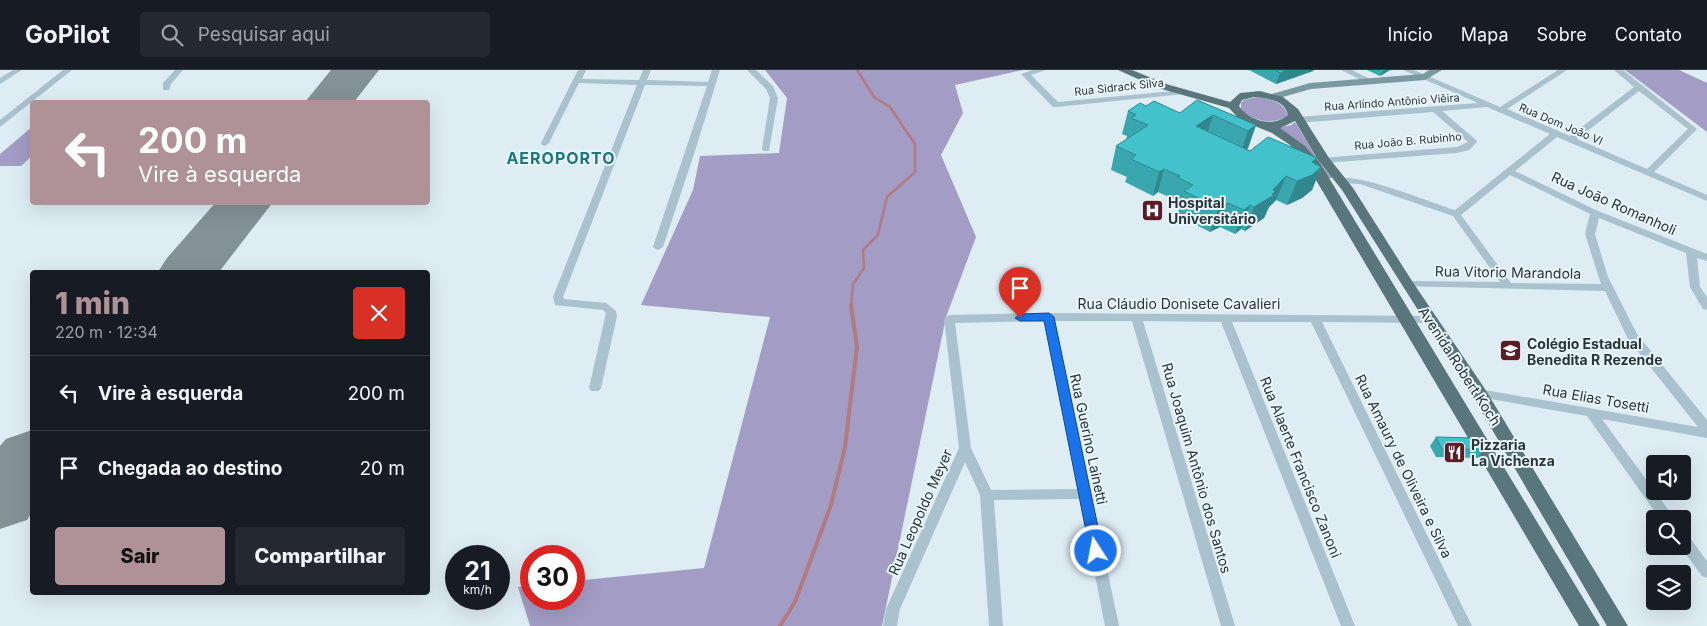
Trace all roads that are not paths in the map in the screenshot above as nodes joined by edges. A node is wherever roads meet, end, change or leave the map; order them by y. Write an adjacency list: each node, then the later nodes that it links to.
1 (18, 70): 20 (street)
2 (68, 70): 29 (street)
3 (180, 70): 24 (street)
4 (582, 70): 19 (street)
5 (647, 70): 21 (street)
6 (716, 70): 22 (street)
7 (751, 70): 41 (street)
8 (1042, 70): 26 (street, Rua Sidrack Silva)
9 (1123, 70): 26 (main road)
10 (1144, 70): 27 (main road)
11 (1345, 70): 18 (street)
12 (1407, 70): 17 (street, Rua Dom João VI)
13 (1438, 70): 17 (street)
14 (1563, 70): 34 (street)
15 (1618, 70): 23 (street)
16 (1397, 74): 17 (street); 18 (street)
17 (1425, 77): 31 (street, Rua Dom João VI)
18 (1368, 80): 25 (street)
19 (577, 81): 21 (street); 40 (street)
20 (0, 82)
21 (642, 82): 22 (street); 63 (street)
22 (712, 84): 49 (street)
23 (1639, 87): 39 (street); 44 (street)
24 (166, 88)
25 (1301, 88): 28 (street); 35 (street)
26 (1184, 92): 32 (main road)
27 (1246, 95): 28 (main road); 32 (main road)
28 (1272, 96): 35 (main road)
29 (30, 100)
30 (30, 100): 36 (street)
31 (1488, 105): 33 (street, Rua Arlíndo Antônio Viêira); 34 (street, Rua Dom João VI)
32 (1233, 106): 37 (main road, Avenida Robert Koch)
33 (1436, 110): 35 (street, Rua Arlíndo Antônio Viêira); 42 (street, Rua João B. Rubinho)
34 (1500, 110): 38 (street, Rua Dom João VI)
35 (1294, 113): 37 (main road); 42 (main road, Avenida Robert Koch)
36 (0, 124)
37 (1266, 125): 45 (main road, Avenida Robert Koch)
38 (1556, 134): 39 (street, Rua Dom João VI); 43 (street)
39 (1571, 140): 44 (street, Rua Dom João VI)
40 (545, 143)
41 (766, 149)
42 (1324, 160): 45 (main road, Avenida Robert Koch)
43 (1510, 172): 47 (street, Rua João Romanholi); 48 (street)
44 (1648, 173): 46 (street, Rua Dom João VI)
45 (1336, 185): 48 (street); 52 (main road, Avenida Robert Koch); 61 (main road, Avenida Robert Koch)
46 (1707, 198)
47 (1596, 213): 50 (street, Rua João Romanholi); 54 (street)
48 (1456, 214): 53 (street)
49 (658, 247)
50 (1691, 252): 51 (street, Rua João Romanholi); 55 (street)
51 (1707, 258)
52 (1406, 284): 53 (street, Rua Vitorio Marandola); 62 (main road, Avenida Robert Koch)
53 (1508, 286): 54 (street, Rua Vitorio Marandola)
54 (1608, 288): 66 (street)
55 (1707, 306)
56 (1049, 317): 57 (street, Rua Cláudio Donisete Cavalieri); 59 (street, Rua Cláudio Donisete Cavalieri); 68 (street, Rua Guerino Lainetti)
57 (1137, 318): 58 (street, Rua Cláudio Donisete Cavalieri); 76 (street, Rua Joaquim Antônio dos Santos)
58 (1225, 318): 60 (street, Rua Cláudio Donisete Cavalieri); 77 (street, Rua Alaerte Francisco Zanoni)
59 (949, 319): 67 (street, Rua Leopoldo Meyer)
60 (1316, 319): 61 (street, Rua Cláudio Donisete Cavalieri); 78 (street, Rua Amaury de Oliveira e Silva)
61 (1408, 319): 62 (street, Rua Cláudio Donisete Cavalieri); 79 (main road, Avenida Robert Koch)
62 (1430, 319): 64 (main road, Avenida Robert Koch)
63 (595, 388)
64 (1479, 393): 65 (street, Rua Elias Tosetti); 80 (main road, Avenida Robert Koch)
65 (1590, 412): 66 (street, Rua Elias Tosetti); 70 (street)
66 (1707, 431)
67 (965, 448): 69 (street); 73 (street, Rua Leopoldo Meyer)
68 (1085, 494): 69 (street); 75 (street, Rua Guerino Lainetti)
69 (986, 495): 74 (street)
70 (1661, 510)
71 (1691, 550): 72 (street)
72 (1707, 572)
73 (890, 626)
74 (996, 626)
75 (1112, 626)
76 (1228, 626)
77 (1348, 626)
78 (1465, 626)
79 (1590, 626)
80 (1618, 626)

